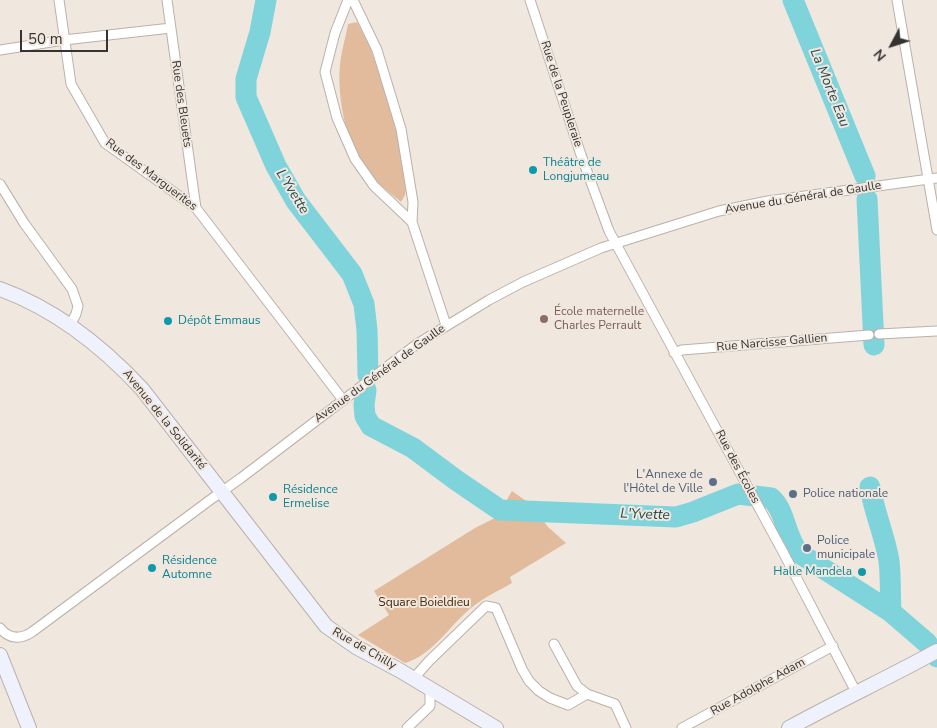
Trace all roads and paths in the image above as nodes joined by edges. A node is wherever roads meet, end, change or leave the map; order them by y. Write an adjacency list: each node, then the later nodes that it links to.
1 (59, 0): 8 (street, Rue des Marguerites)
2 (167, 0): 7 (street, Rue des Bleuets)
3 (348, 0): 14 (street)
4 (353, 0): 14 (street)
5 (530, 0): 16 (street, Rue de la Peupleraie)
6 (897, 0): 11 (street)
7 (171, 28): 8 (street); 13 (street, Rue des Bleuets)
8 (64, 40): 9 (street); 13 (street, Rue des Marguerites)
9 (0, 50)
10 (937, 178): 11 (street, Avenue du Général de Gaulle)
11 (927, 180): 15 (street); 16 (street, Avenue du Général de Gaulle)
12 (0, 184): 18 (street)
13 (196, 208): 24 (street, Rue des Marguerites)
14 (412, 222): 19 (street)
15 (937, 230)
16 (615, 243): 19 (street, Avenue du Général de Gaulle); 23 (street, Rue des Écoles)
17 (0, 289): 18 (main road, Avenue de la Solidarité)
18 (70, 325): 25 (main road, Avenue de la Solidarité)
19 (446, 325): 24 (street, Avenue du Général de Gaulle)
20 (937, 331): 21 (street)
21 (879, 334)
22 (869, 335): 23 (street, Rue Narcisse Gallien)
23 (674, 353): 28 (street, Rue des Écoles)
24 (343, 400): 25 (street, Avenue du Général de Gaulle)
25 (221, 492): 26 (street, Avenue du Général de Gaulle); 31 (main road, Rue de Chilly)
26 (0, 628)
27 (554, 644): 34 (street)
28 (833, 646): 33 (street, Rue des Écoles); 39 (street, Rue Adolphe Adam)
29 (937, 651): 33 (main road)
30 (0, 655): 35 (main road)
31 (414, 678): 32 (main road, Rue de Chilly); 34 (street)
32 (433, 689): 36 (street); 37 (main road, Rue de Chilly)
33 (856, 692): 40 (main road)
34 (587, 694): 38 (street)
35 (29, 728)
36 (407, 728)
37 (496, 728)
38 (626, 728)
39 (682, 728)
40 (789, 728)

